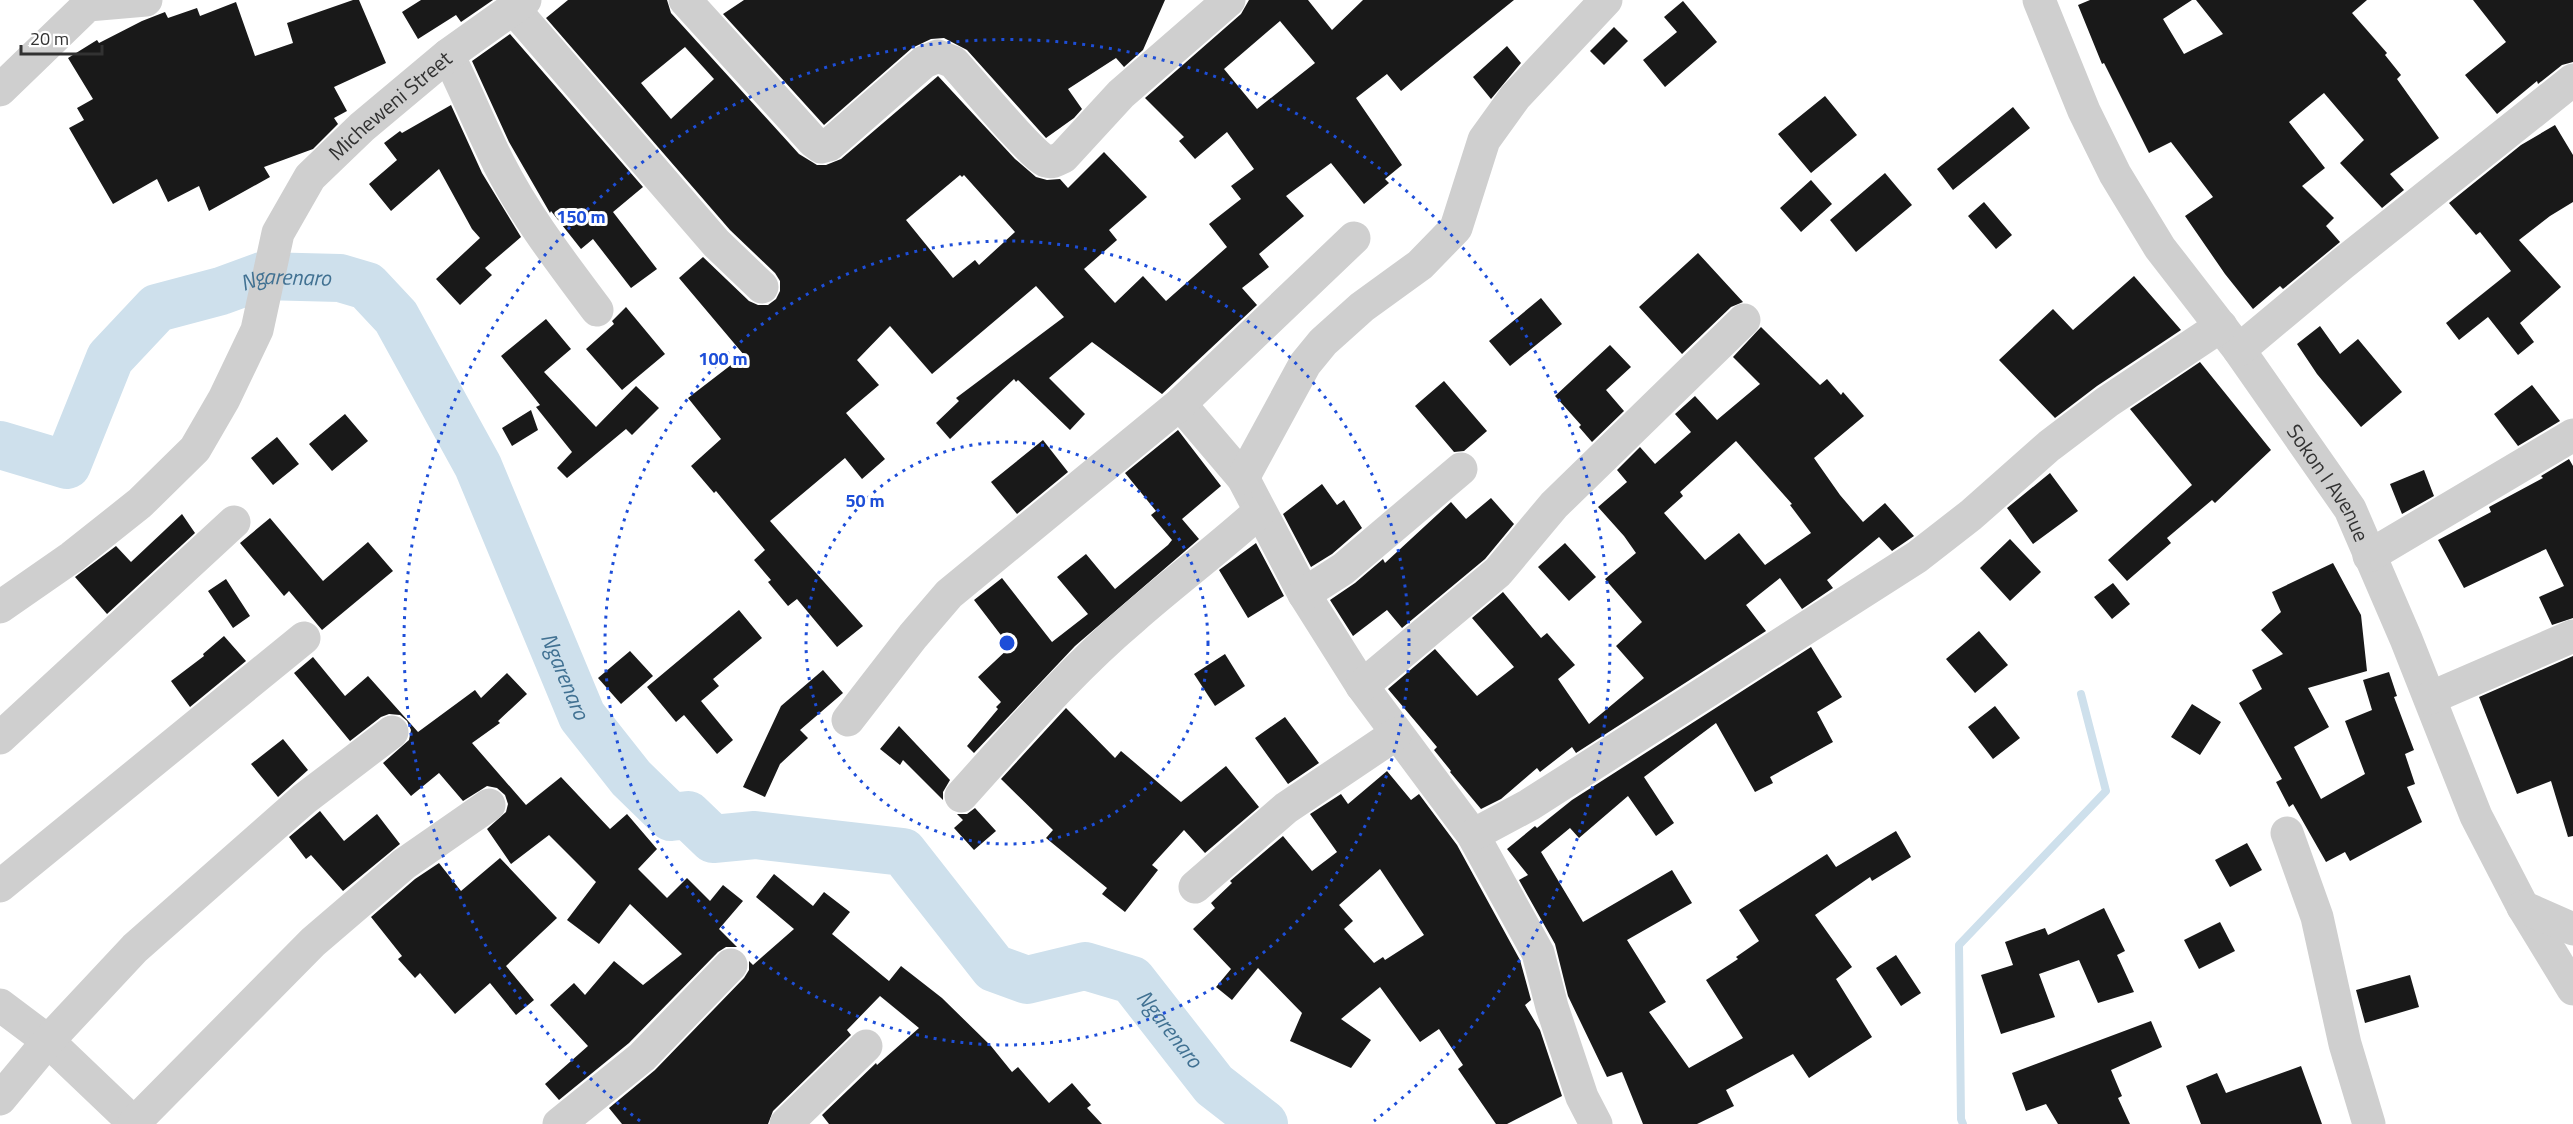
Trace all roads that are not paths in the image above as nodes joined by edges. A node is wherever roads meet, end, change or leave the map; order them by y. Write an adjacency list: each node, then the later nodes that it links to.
1 (146, 0): 5 (street)
2 (685, 0): 3 (street)
3 (1229, 0)
4 (1606, 0): 19 (street)
5 (87, 2): 10 (street)
6 (2046, 3): 15 (street, Sokon I Avenue)
7 (519, 4): 8 (street, Micheweni Street); 12 (street)
8 (448, 55): 13 (street); 24 (street, Micheweni Street)
9 (2573, 80): 15 (street)
10 (0, 90)
11 (1354, 238): 16 (street)
12 (762, 287)
13 (597, 310)
14 (1744, 320): 27 (street)
15 (2230, 338): 22 (street, Sokon I Avenue); 36 (street)
16 (1180, 404): 19 (street); 29 (street)
17 (2573, 435): 22 (street)
18 (1461, 469): 23 (street)
19 (1243, 478): 20 (street)
20 (1259, 512): 23 (street); 33 (street)
21 (234, 522): 32 (street)
22 (2369, 556): 28 (street, Sokon I Avenue)
23 (1304, 594): 27 (street)
24 (0, 607)
25 (2573, 636): 28 (street)
26 (304, 638): 37 (street)
27 (1362, 686): 31 (street)
28 (2430, 698): 39 (street, Sokon I Avenue)
29 (848, 720)
30 (392, 732): 44 (street)
31 (1396, 735): 36 (street); 38 (street)
32 (0, 738)
33 (961, 795)
34 (489, 805): 47 (street)
35 (2288, 833): 51 (street)
36 (1473, 835): 50 (street)
37 (0, 886)
38 (1195, 886)
39 (2523, 907): 40 (street); 42 (street, Sokon I Avenue)
40 (2573, 929)
41 (731, 965): 48 (street)
42 (2573, 989)
43 (0, 1005): 44 (street)
44 (48, 1041): 46 (street); 47 (street)
45 (866, 1046): 49 (street)
46 (0, 1099)
47 (134, 1123)
48 (559, 1124)
49 (786, 1124)
50 (1596, 1124)
51 (2369, 1124)

